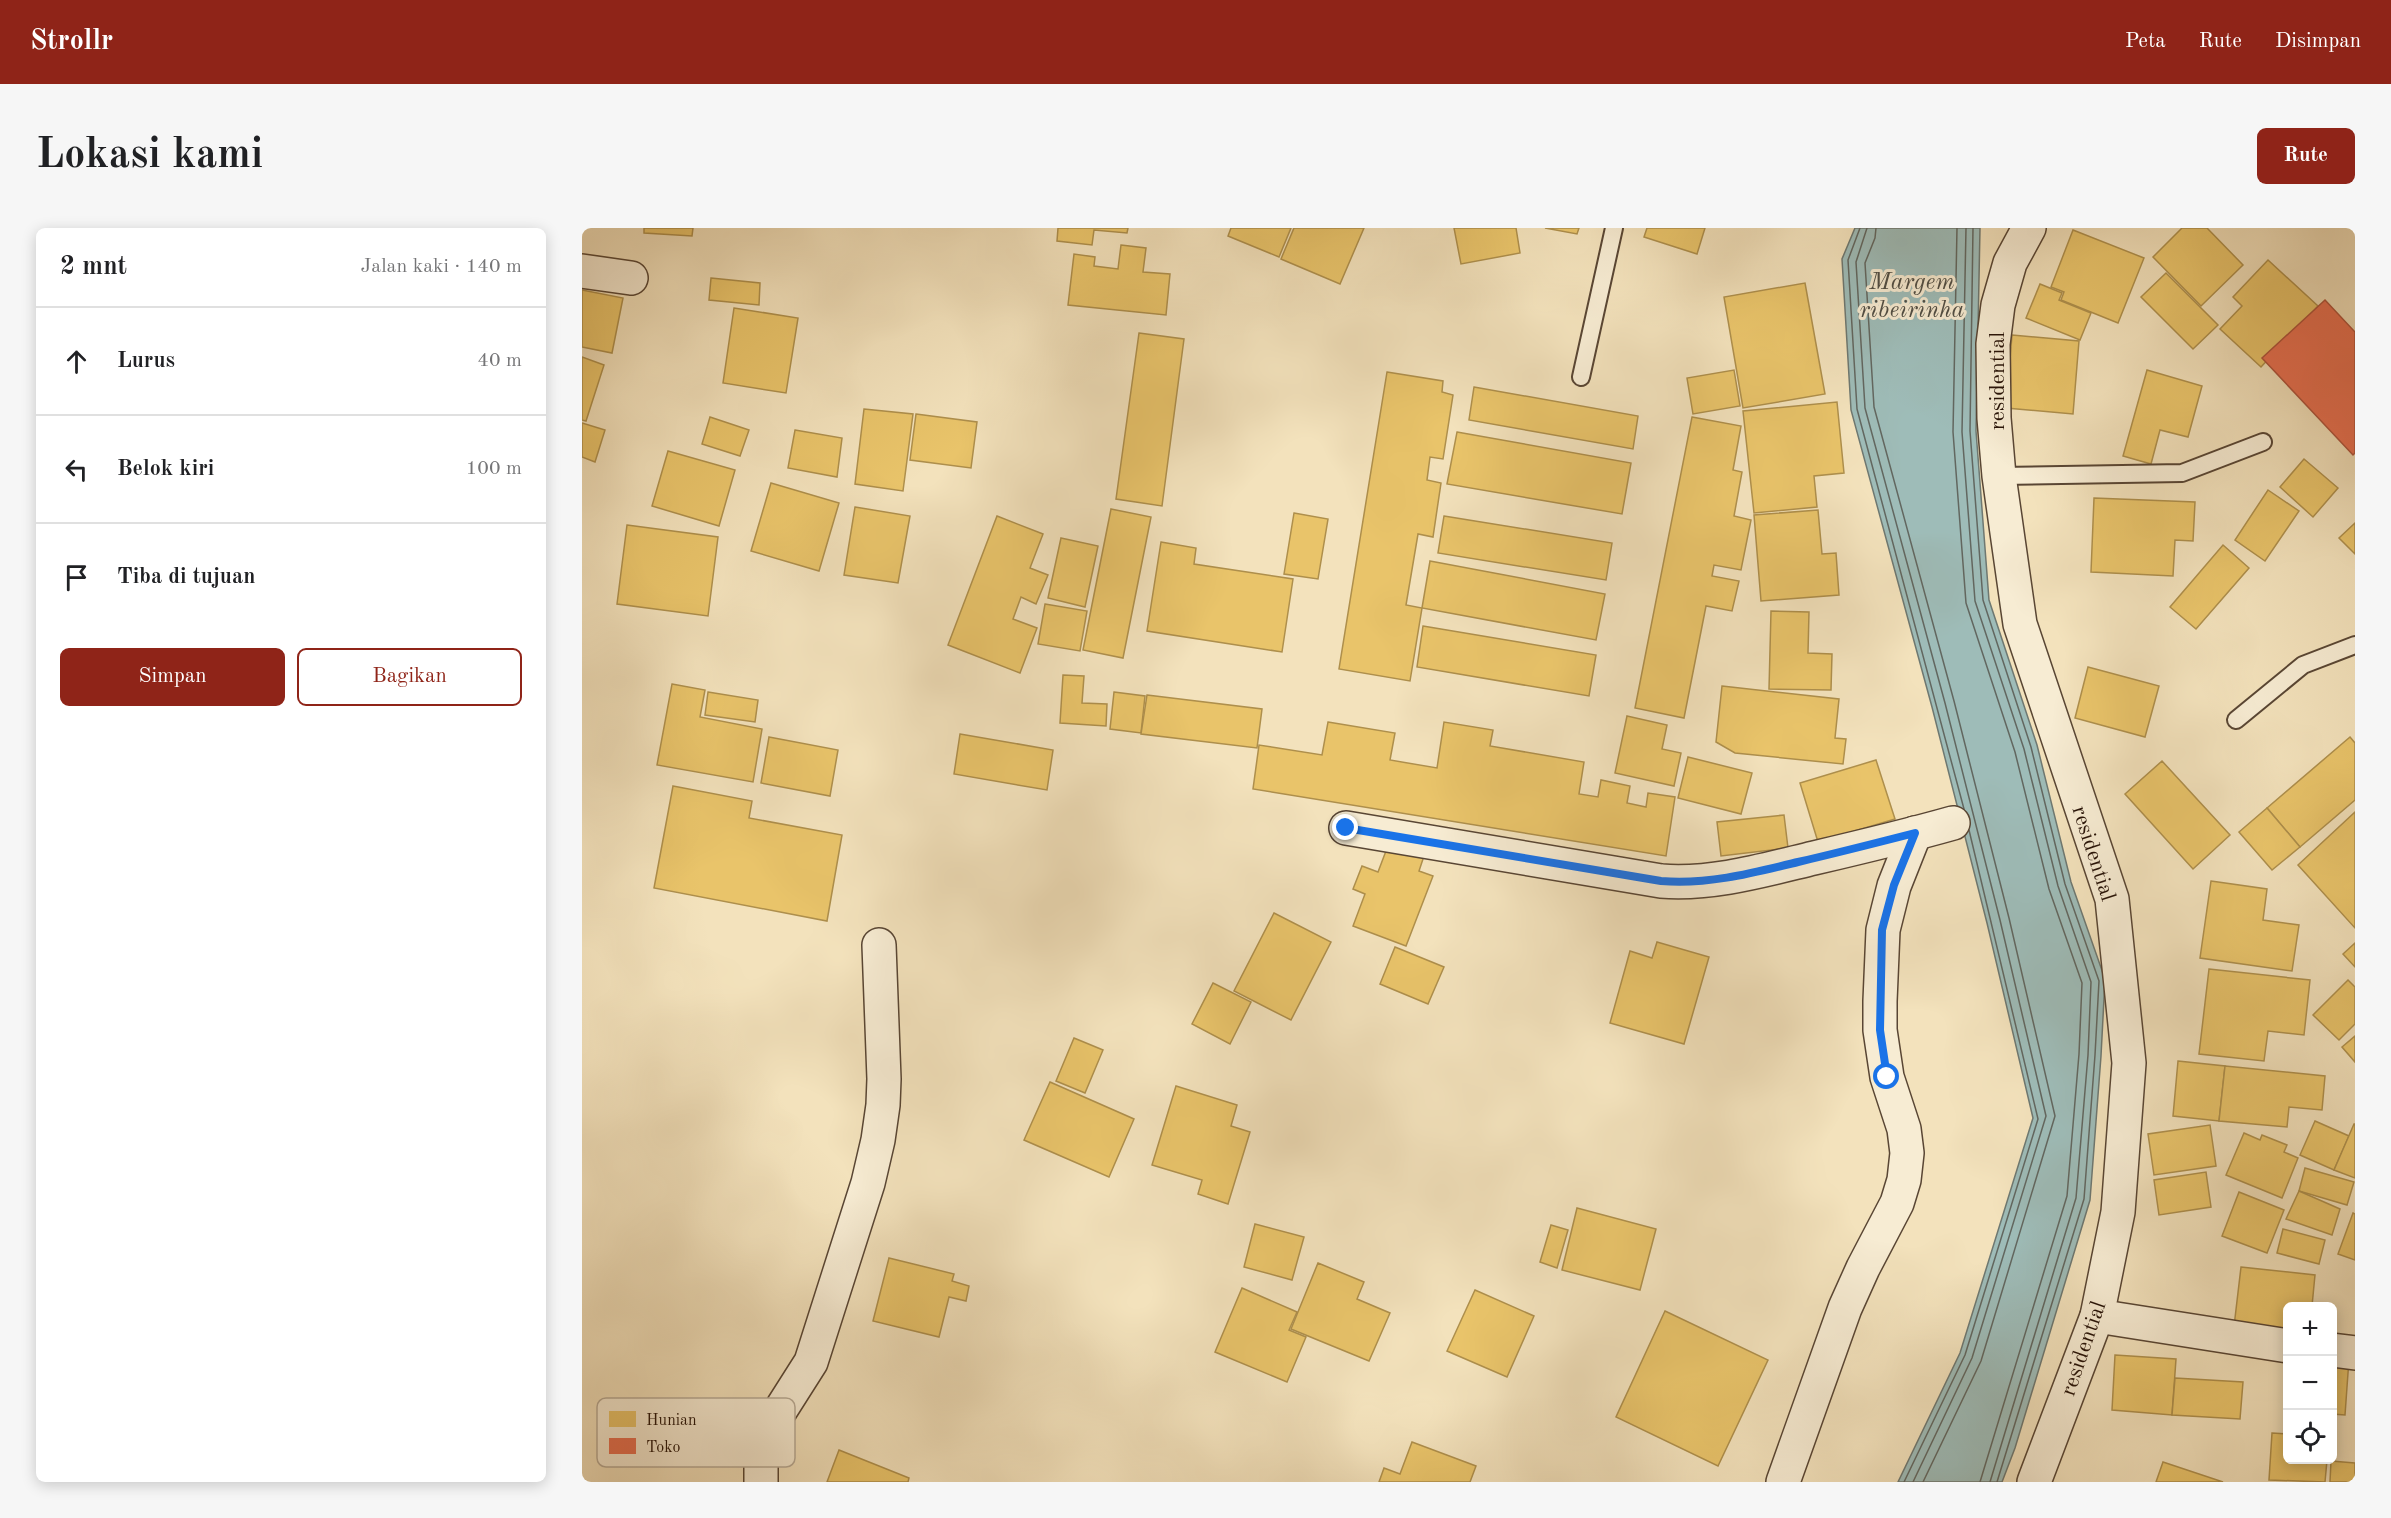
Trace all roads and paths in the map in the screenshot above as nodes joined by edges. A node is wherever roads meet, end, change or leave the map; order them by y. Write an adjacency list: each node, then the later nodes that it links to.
1 (1614, 228): 5 (lane)
2 (2030, 228): 7 (street, residential)
3 (582, 271): 4 (street)
4 (631, 278)
5 (1581, 377)
6 (2263, 442): 7 (lane)
7 (1999, 476): 14 (street, residential)
8 (2355, 645): 9 (lane)
9 (2236, 720)
10 (1953, 823): 12 (street)
11 (1346, 828): 12 (street)
12 (1915, 833): 19 (street)
13 (879, 945): 18 (street)
14 (2097, 1316): 15 (street); 20 (street, residential)
15 (2283, 1345)
16 (2337, 1351): 17 (street)
17 (2355, 1353)
18 (788, 1398)
19 (1783, 1482)
20 (2034, 1482)

